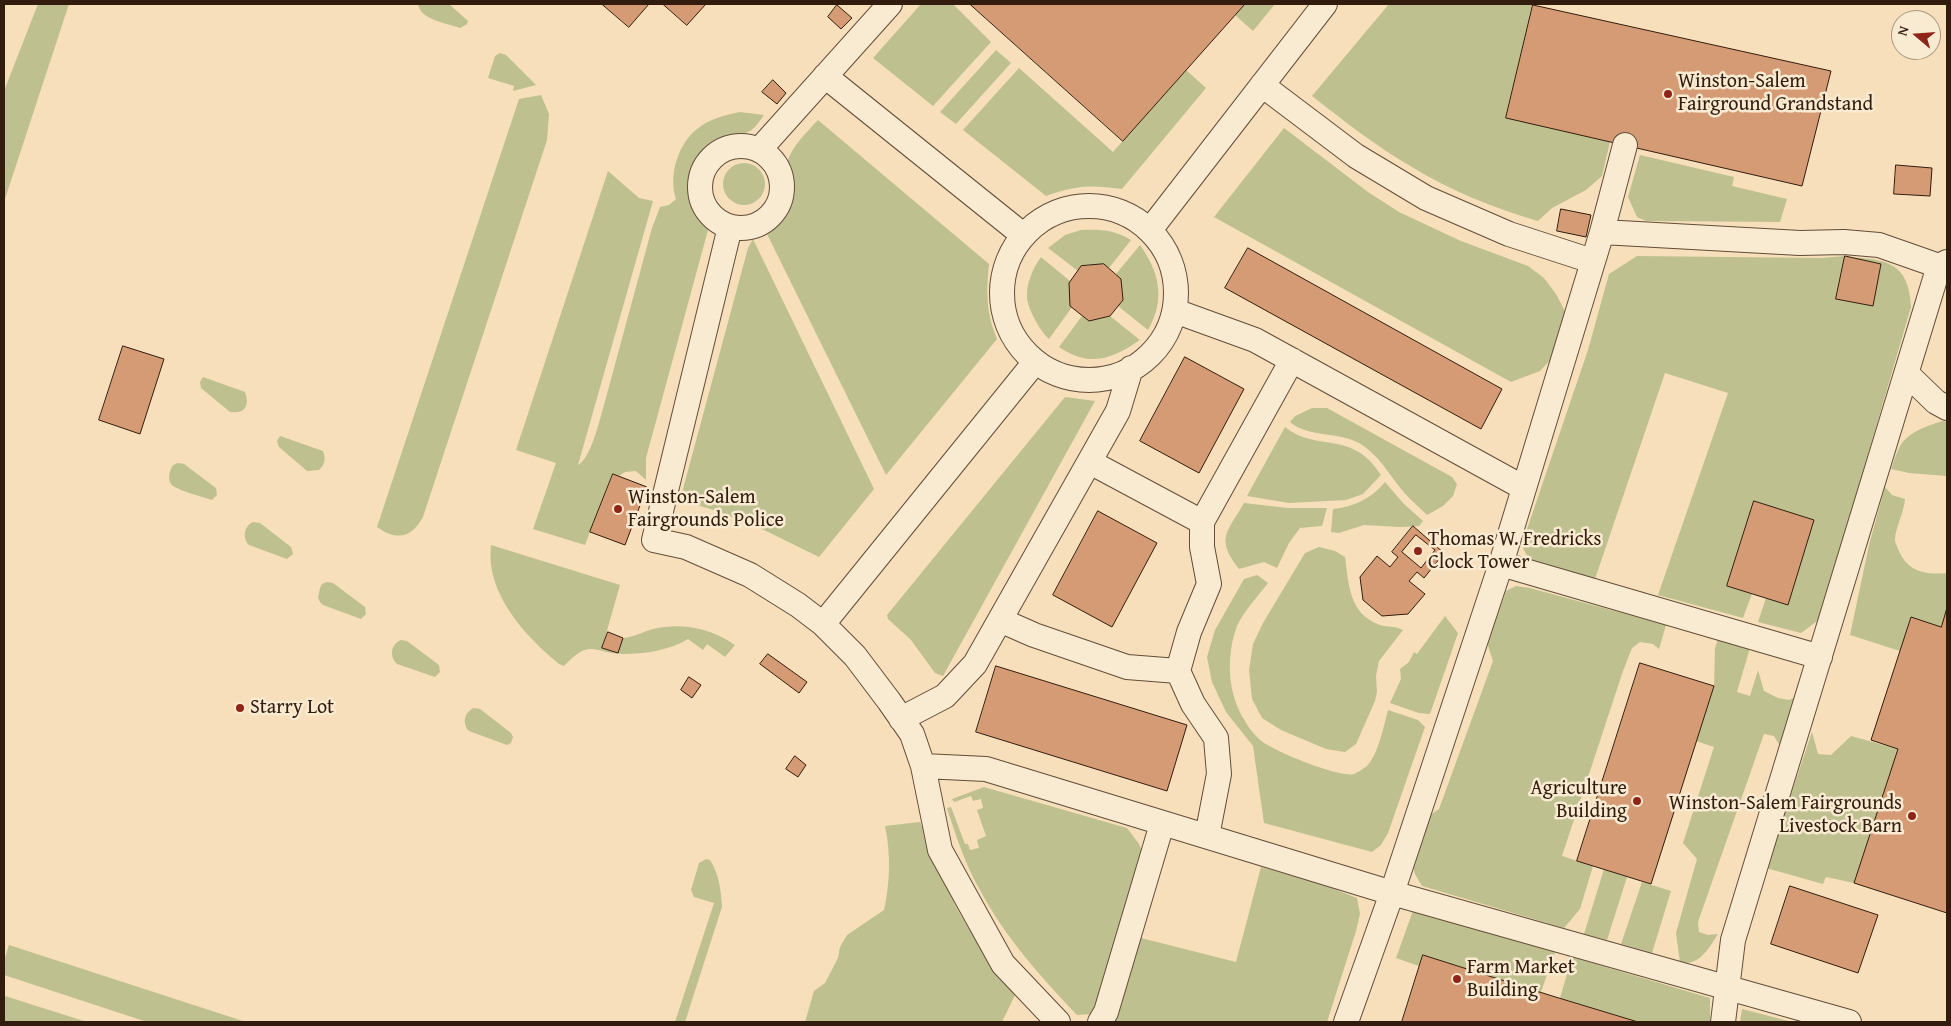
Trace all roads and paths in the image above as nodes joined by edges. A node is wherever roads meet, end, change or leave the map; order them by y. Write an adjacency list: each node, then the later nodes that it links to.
1 (890, 4): 3 (street)
2 (1325, 4): 4 (street)
3 (825, 76): 6 (street); 10 (street)
4 (1262, 85): 8 (street); 11 (street)
5 (1625, 145): 9 (street)
6 (760, 150): 7 (street); 7 (street)
7 (730, 227): 24 (street)
8 (1150, 230): 10 (street); 13 (street)
9 (1602, 232): 11 (street); 12 (street)
10 (1023, 235): 15 (street)
11 (1592, 261): 20 (street)
12 (1943, 264): 17 (street)
13 (1175, 311): 14 (street); 16 (street)
14 (1292, 360): 20 (street); 21 (street)
15 (1035, 362): 16 (street); 24 (street)
16 (1131, 368): 19 (street)
17 (1906, 374): 18 (street); 25 (street)
18 (1947, 408)
19 (1090, 462): 21 (street); 23 (street)
20 (1524, 488): 22 (street)
21 (1202, 522): 26 (street)
22 (1501, 564): 25 (street); 31 (street)
23 (1000, 620): 26 (street); 27 (street)
24 (823, 624): 27 (street)
25 (1820, 658): 32 (street)
26 (1178, 672): 30 (street)
27 (901, 719): 28 (street)
28 (923, 766): 29 (street); 33 (street)
29 (1162, 824): 30 (street); 34 (street)
30 (1207, 836): 31 (street)
31 (1392, 893): 32 (street); 35 (street)
32 (1726, 988): 36 (street); 37 (street)
33 (1058, 1022)
34 (1100, 1022)
35 (1346, 1022)
36 (1723, 1022)
37 (1850, 1022)

